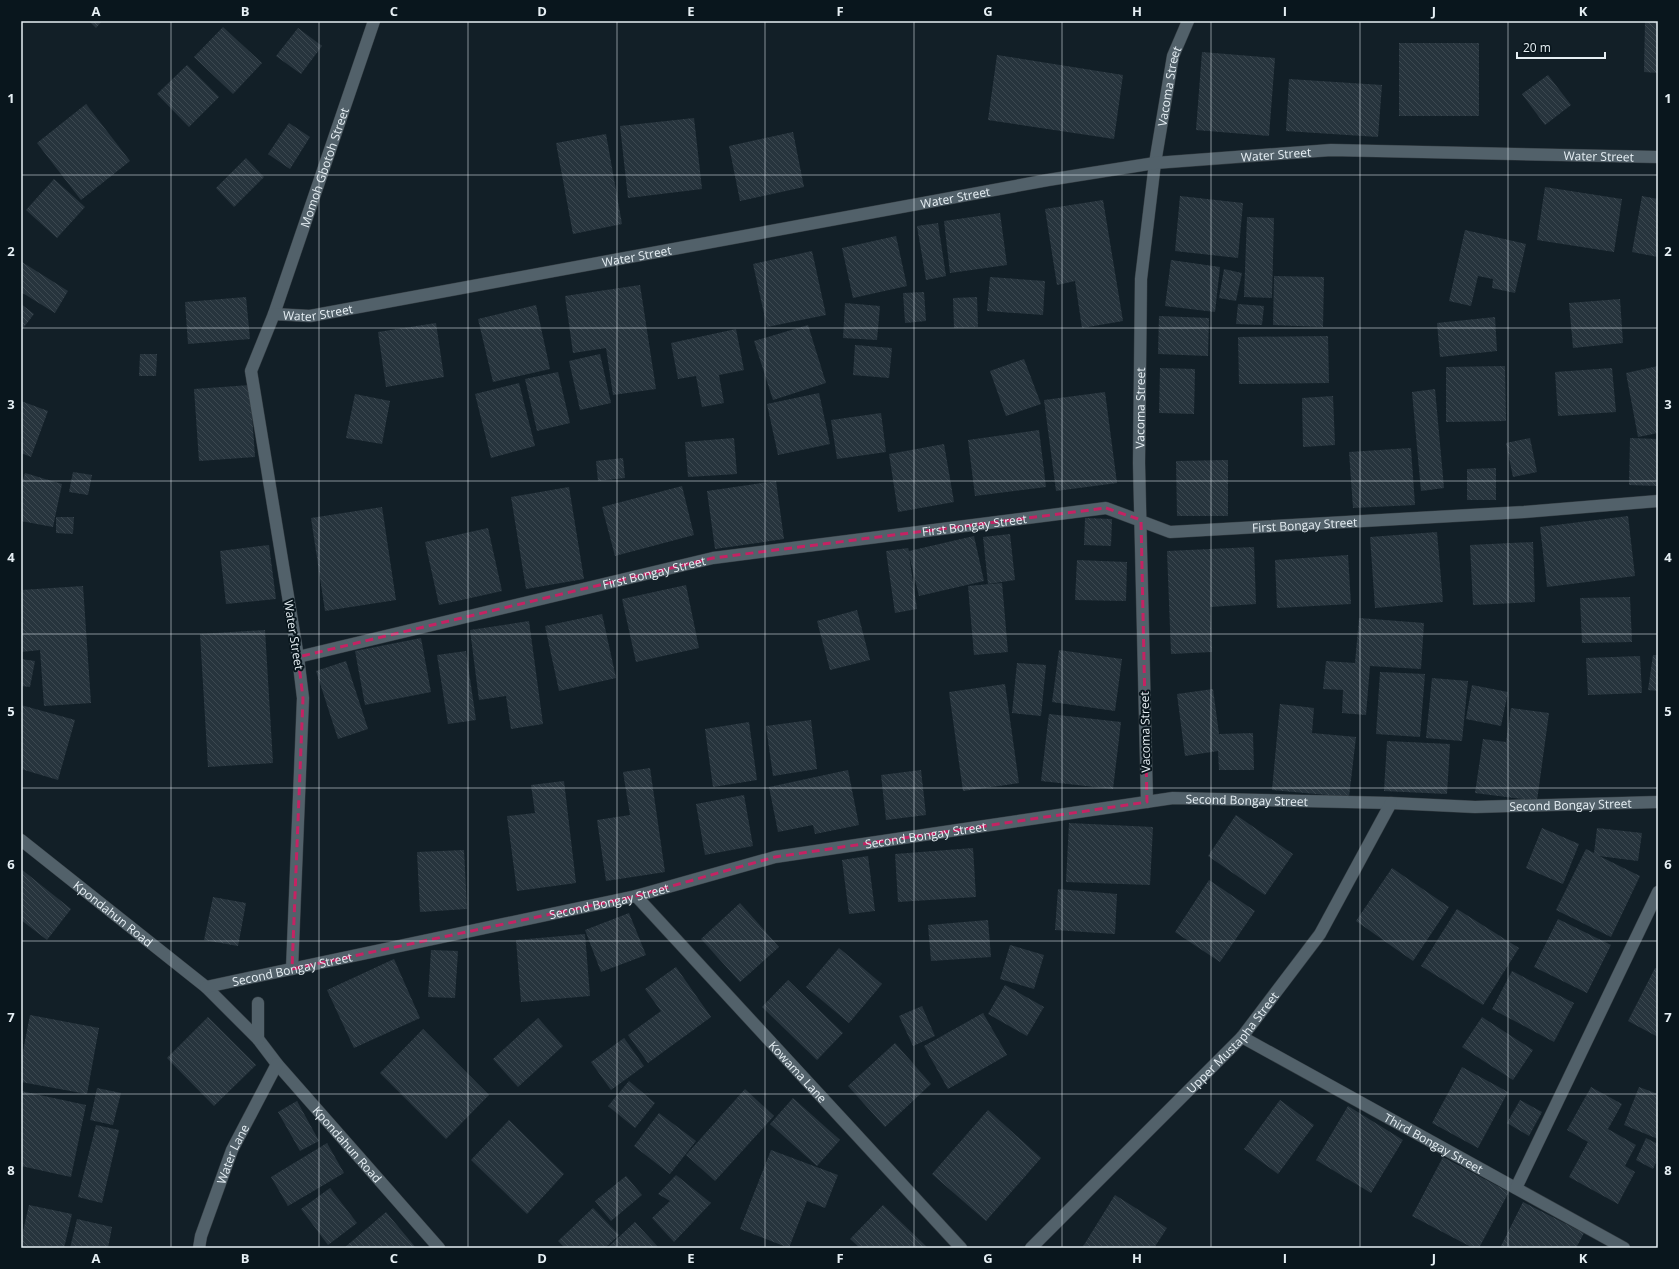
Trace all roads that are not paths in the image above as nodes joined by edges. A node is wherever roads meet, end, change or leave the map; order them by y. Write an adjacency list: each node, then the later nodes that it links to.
1 (374, 21): 5 (street, Momoh Gbotoh Street)
2 (1188, 21): 4 (street, Vacoma Street)
3 (1658, 157): 4 (street, Water Street)
4 (1155, 163): 5 (street, Water Street); 7 (street, Vacoma Street)
5 (274, 314): 8 (street, Water Street)
6 (1658, 501): 7 (street, First Bongay Street)
7 (1141, 520): 8 (street, First Bongay Street); 9 (street, Vacoma Street)
8 (298, 657): 15 (street, Water Street)
9 (1147, 802): 11 (street, Second Bongay Street); 14 (street, Second Bongay Street)
10 (1658, 802): 11 (street, Second Bongay Street)
11 (1391, 803): 18 (street, Upper Mustapha Street)
12 (21, 840): 16 (street, Kpondahun Road)
13 (1658, 892): 21 (street)
14 (636, 896): 15 (street, Second Bongay Street); 24 (street, Kowama Lane)
15 (292, 969): 16 (street, Second Bongay Street)
16 (206, 987): 19 (street, Kpondahun Road)
17 (258, 1003): 19 (street)
18 (1242, 1037): 21 (street, Third Bongay Street); 25 (street, Upper Mustapha Street)
19 (258, 1039): 20 (street, Kpondahun Road)
20 (277, 1064): 22 (street, Water Lane); 23 (street, Kpondahun Road)
21 (1516, 1188): 26 (street, Third Bongay Street)
22 (199, 1248)
23 (439, 1248)
24 (961, 1248)
25 (1031, 1248)
26 (1624, 1248)

